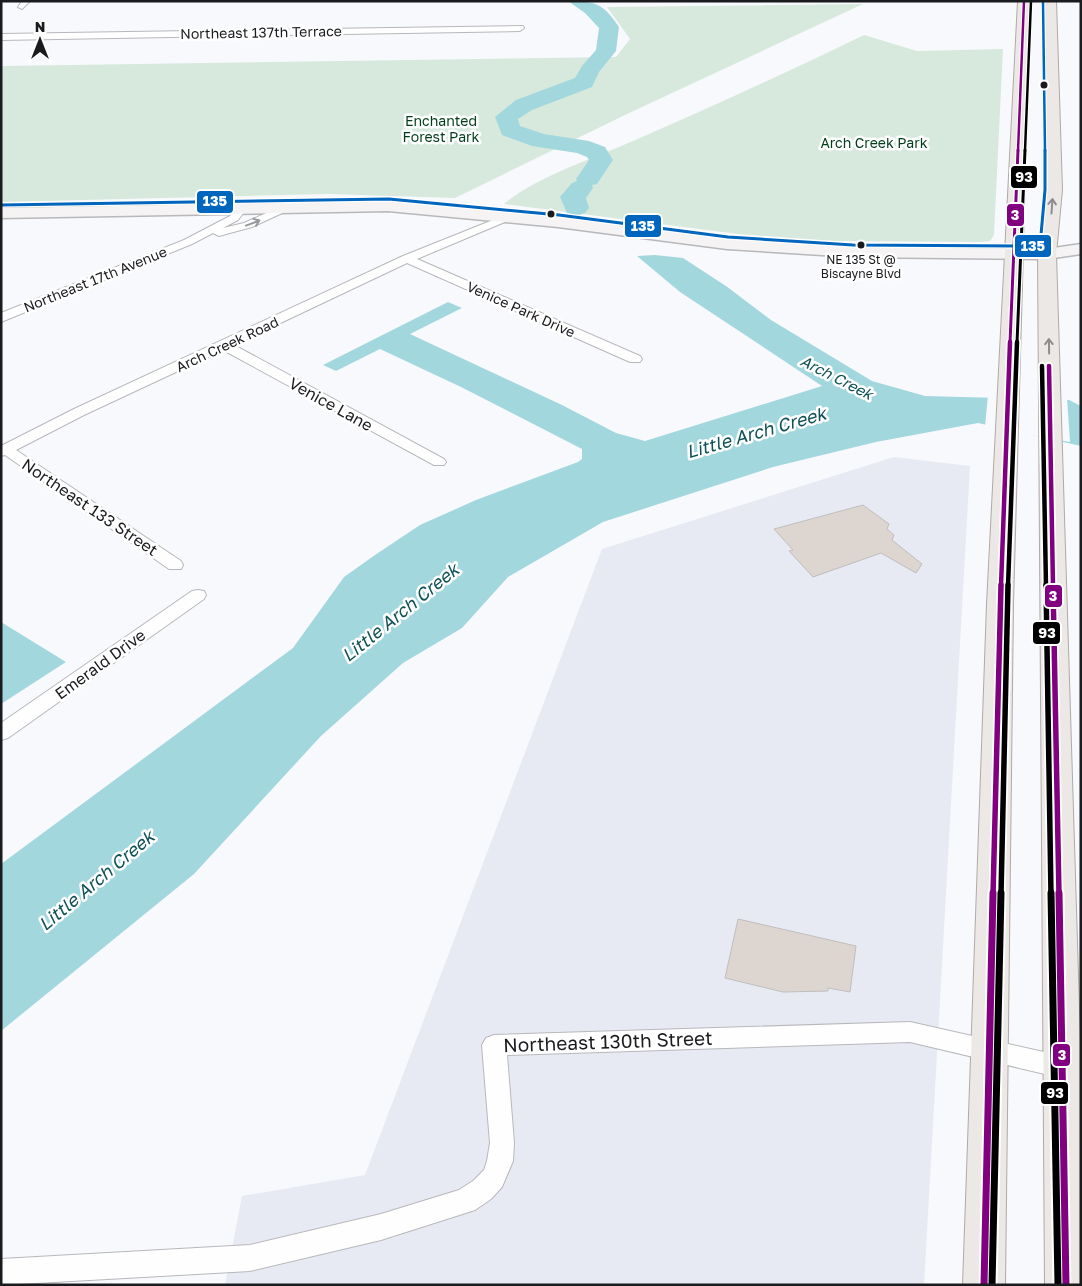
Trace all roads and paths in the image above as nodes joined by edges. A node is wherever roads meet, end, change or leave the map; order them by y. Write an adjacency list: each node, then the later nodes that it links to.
1 (1024, 1): 4 (main road)
2 (1050, 1): 5 (main road)
3 (520, 28): 6 (street, Northeast 137th Terrace)
4 (1023, 31): 5 (main road); 7 (main road)
5 (1050, 34): 8 (main road)
6 (1, 37)
7 (1019, 120): 8 (main road); 19 (main road)
8 (1052, 123): 20 (main road, one-way to 8)
9 (287, 207): 10 (main road); 11 (main road); 17 (street, Northeast 17th Avenue, one-way to 9)
10 (398, 207): 13 (main road); 15 (main road)
11 (241, 208): 12 (main road); 17 (street, Northeast 17th Avenue)
12 (1, 213)
13 (477, 214): 14 (main road); 16 (street, Arch Creek Road)
14 (508, 217): 15 (main road); 16 (street, Arch Creek Road)
15 (558, 222): 19 (main road)
16 (453, 239): 21 (street, Arch Creek Road)
17 (189, 241): 23 (street, Northeast 17th Avenue)
18 (1081, 249): 20 (main road)
19 (1013, 254): 20 (main road); 31 (main road)
20 (1047, 254): 22 (main road); 32 (main road, one-way to 20)
21 (407, 259): 24 (street, Arch Creek Road); 25 (street, Venice Park Drive)
22 (1081, 261)
23 (2, 317)
24 (224, 345): 26 (street, Arch Creek Road); 27 (street, Venice Lane)
25 (635, 359)
26 (3, 450): 28 (street, Northeast 133 Street)
27 (439, 462)
28 (175, 565)
29 (198, 595): 30 (street, Emerald Drive)
30 (1, 733)
31 (991, 1049): 32 (street, Northeast 130th Street); 33 (street, Northeast 130th Street); 34 (main road)
32 (1072, 1069): 35 (main road)
33 (1, 1272)
34 (984, 1285)
35 (1066, 1285)

